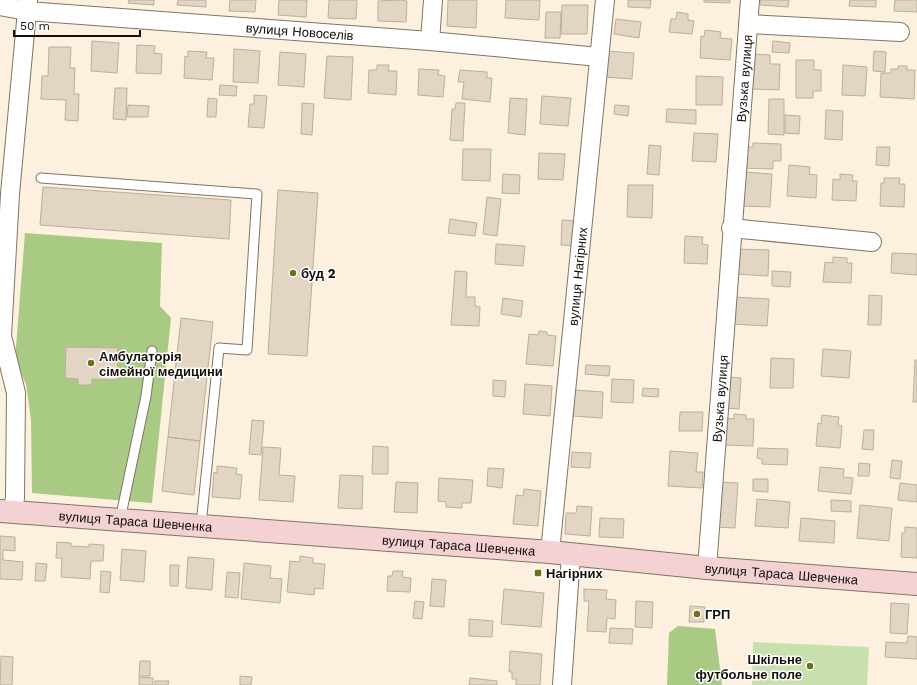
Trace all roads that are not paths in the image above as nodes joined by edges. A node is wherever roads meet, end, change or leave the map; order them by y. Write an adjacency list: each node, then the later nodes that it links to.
1 (433, 0): 8 (street)
2 (605, 0): 9 (street, вулиця Нагірних)
3 (750, 0): 6 (street, Вузька вулиця)
4 (0, 6): 5 (street, вулиця Новоселів)
5 (28, 6): 8 (street, вулиця Новоселів); 11 (street)
6 (748, 24): 7 (street, Вузька вулиця); 12 (street, Вузька вулиця)
7 (900, 32)
8 (430, 41): 9 (street, вулиця Новоселів)
9 (599, 57): 19 (street, вулиця Нагірних)
10 (41, 178): 18 (lane)
11 (5, 193): 15 (street)
12 (731, 228): 13 (street); 20 (street, Вузька вулиця)
13 (872, 242)
14 (152, 351): 17 (lane)
15 (4, 365): 16 (street)
16 (6, 512): 17 (street, вулиця Тараса Шевченка)
17 (120, 520): 18 (street, вулиця Тараса Шевченка)
18 (201, 525): 19 (street, вулиця Тараса Шевченка)
19 (561, 553): 20 (street, вулиця Тараса Шевченка); 22 (street, вулиця Нагірних)
20 (707, 568): 21 (street, вулиця Тараса Шевченка)
21 (917, 584)
22 (562, 685)

